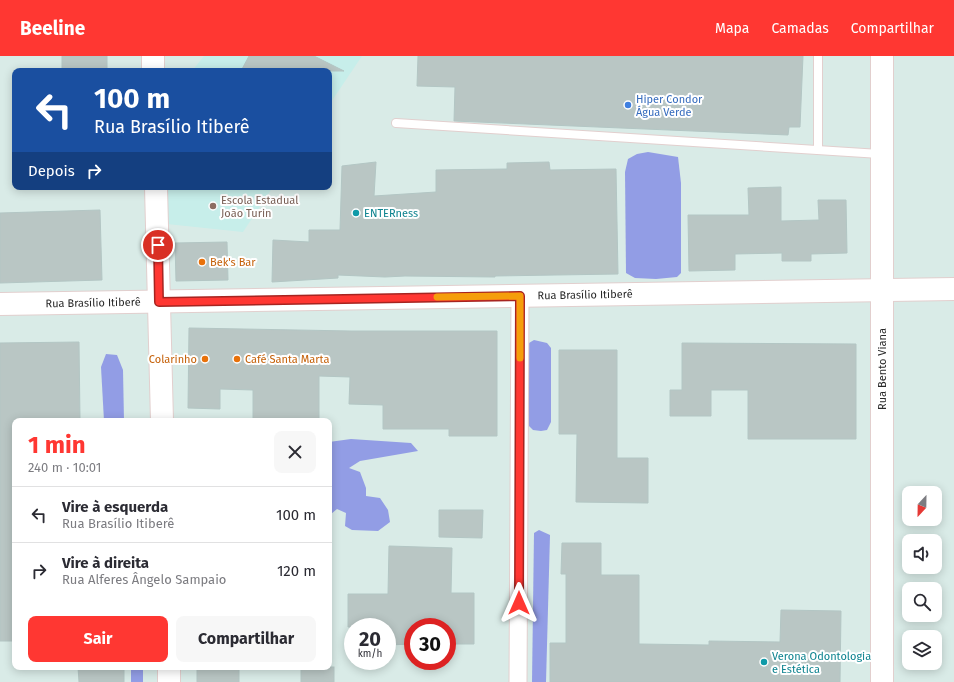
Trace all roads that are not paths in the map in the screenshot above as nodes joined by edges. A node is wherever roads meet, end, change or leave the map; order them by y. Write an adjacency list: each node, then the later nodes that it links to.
1 (153, 56): 4 (main road)
2 (818, 56): 6 (lane)
3 (882, 56): 7 (main road, Rua Bento Viana)
4 (153, 68)
5 (396, 123): 6 (lane)
6 (818, 150): 7 (lane)
7 (882, 154): 10 (main road, Rua Bento Viana)
8 (156, 190): 12 (main road)
9 (954, 289): 10 (main road, Rua Brasílio Itiberê)
10 (882, 291): 11 (main road, Rua Brasílio Itiberê); 18 (main road, Rua Bento Viana)
11 (520, 296): 12 (main road, Rua Brasílio Itiberê); 17 (street)
12 (159, 302): 13 (main road, Rua Brasílio Itiberê); 14 (main road)
13 (0, 304)
14 (162, 418)
15 (169, 670): 16 (main road)
16 (169, 682)
17 (518, 682)
18 (882, 682)

